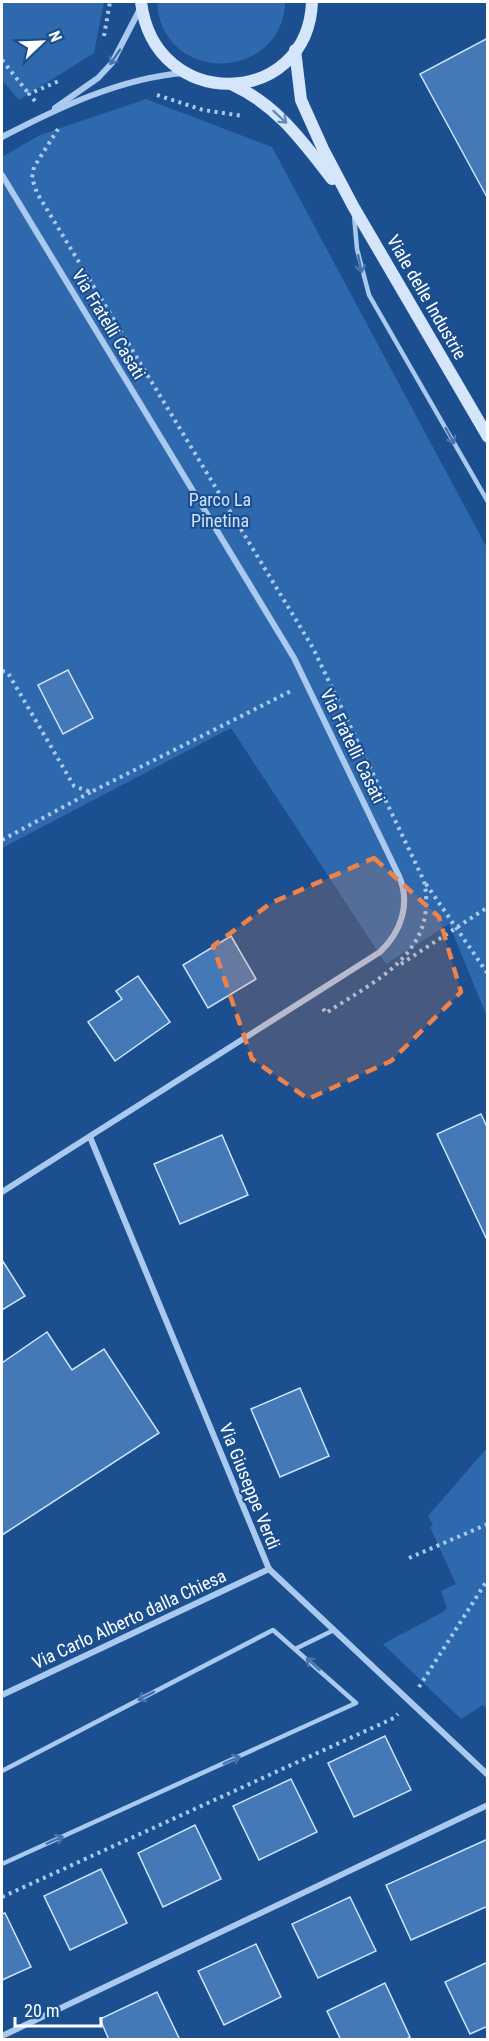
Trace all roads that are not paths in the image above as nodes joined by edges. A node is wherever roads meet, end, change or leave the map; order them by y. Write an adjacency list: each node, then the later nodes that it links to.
1 (313, 2): 3 (street)
2 (141, 4): 4 (street); 6 (street, one-way to 6)
3 (295, 50): 5 (street); 9 (street, Viale delle Industrie)
4 (184, 73): 5 (street); 6 (street)
5 (232, 84): 9 (street, Viale delle Industrie, one-way to 9)
6 (47, 114): 7 (street)
7 (2, 137)
8 (2, 175): 12 (street, Via Fratelli Casati)
9 (353, 206): 10 (street, Viale delle Industrie); 11 (lane, one-way to 11)
10 (488, 437)
11 (488, 502)
12 (90, 1137): 13 (street, Via Fratelli Casati); 14 (street, Via Giuseppe Verdi)
13 (2, 1192)
14 (268, 1569): 15 (street, Via Giuseppe Verdi); 17 (street, Via Carlo Alberto dalla Chiesa)
15 (334, 1630): 16 (lane); 19 (street, Via Giuseppe Verdi)
16 (295, 1648): 18 (lane, one-way to 18); 21 (lane, one-way to 16)
17 (2, 1695)
18 (2, 1771)
19 (488, 1775)
20 (488, 1804): 22 (street)
21 (2, 1864)
22 (2, 2036)

